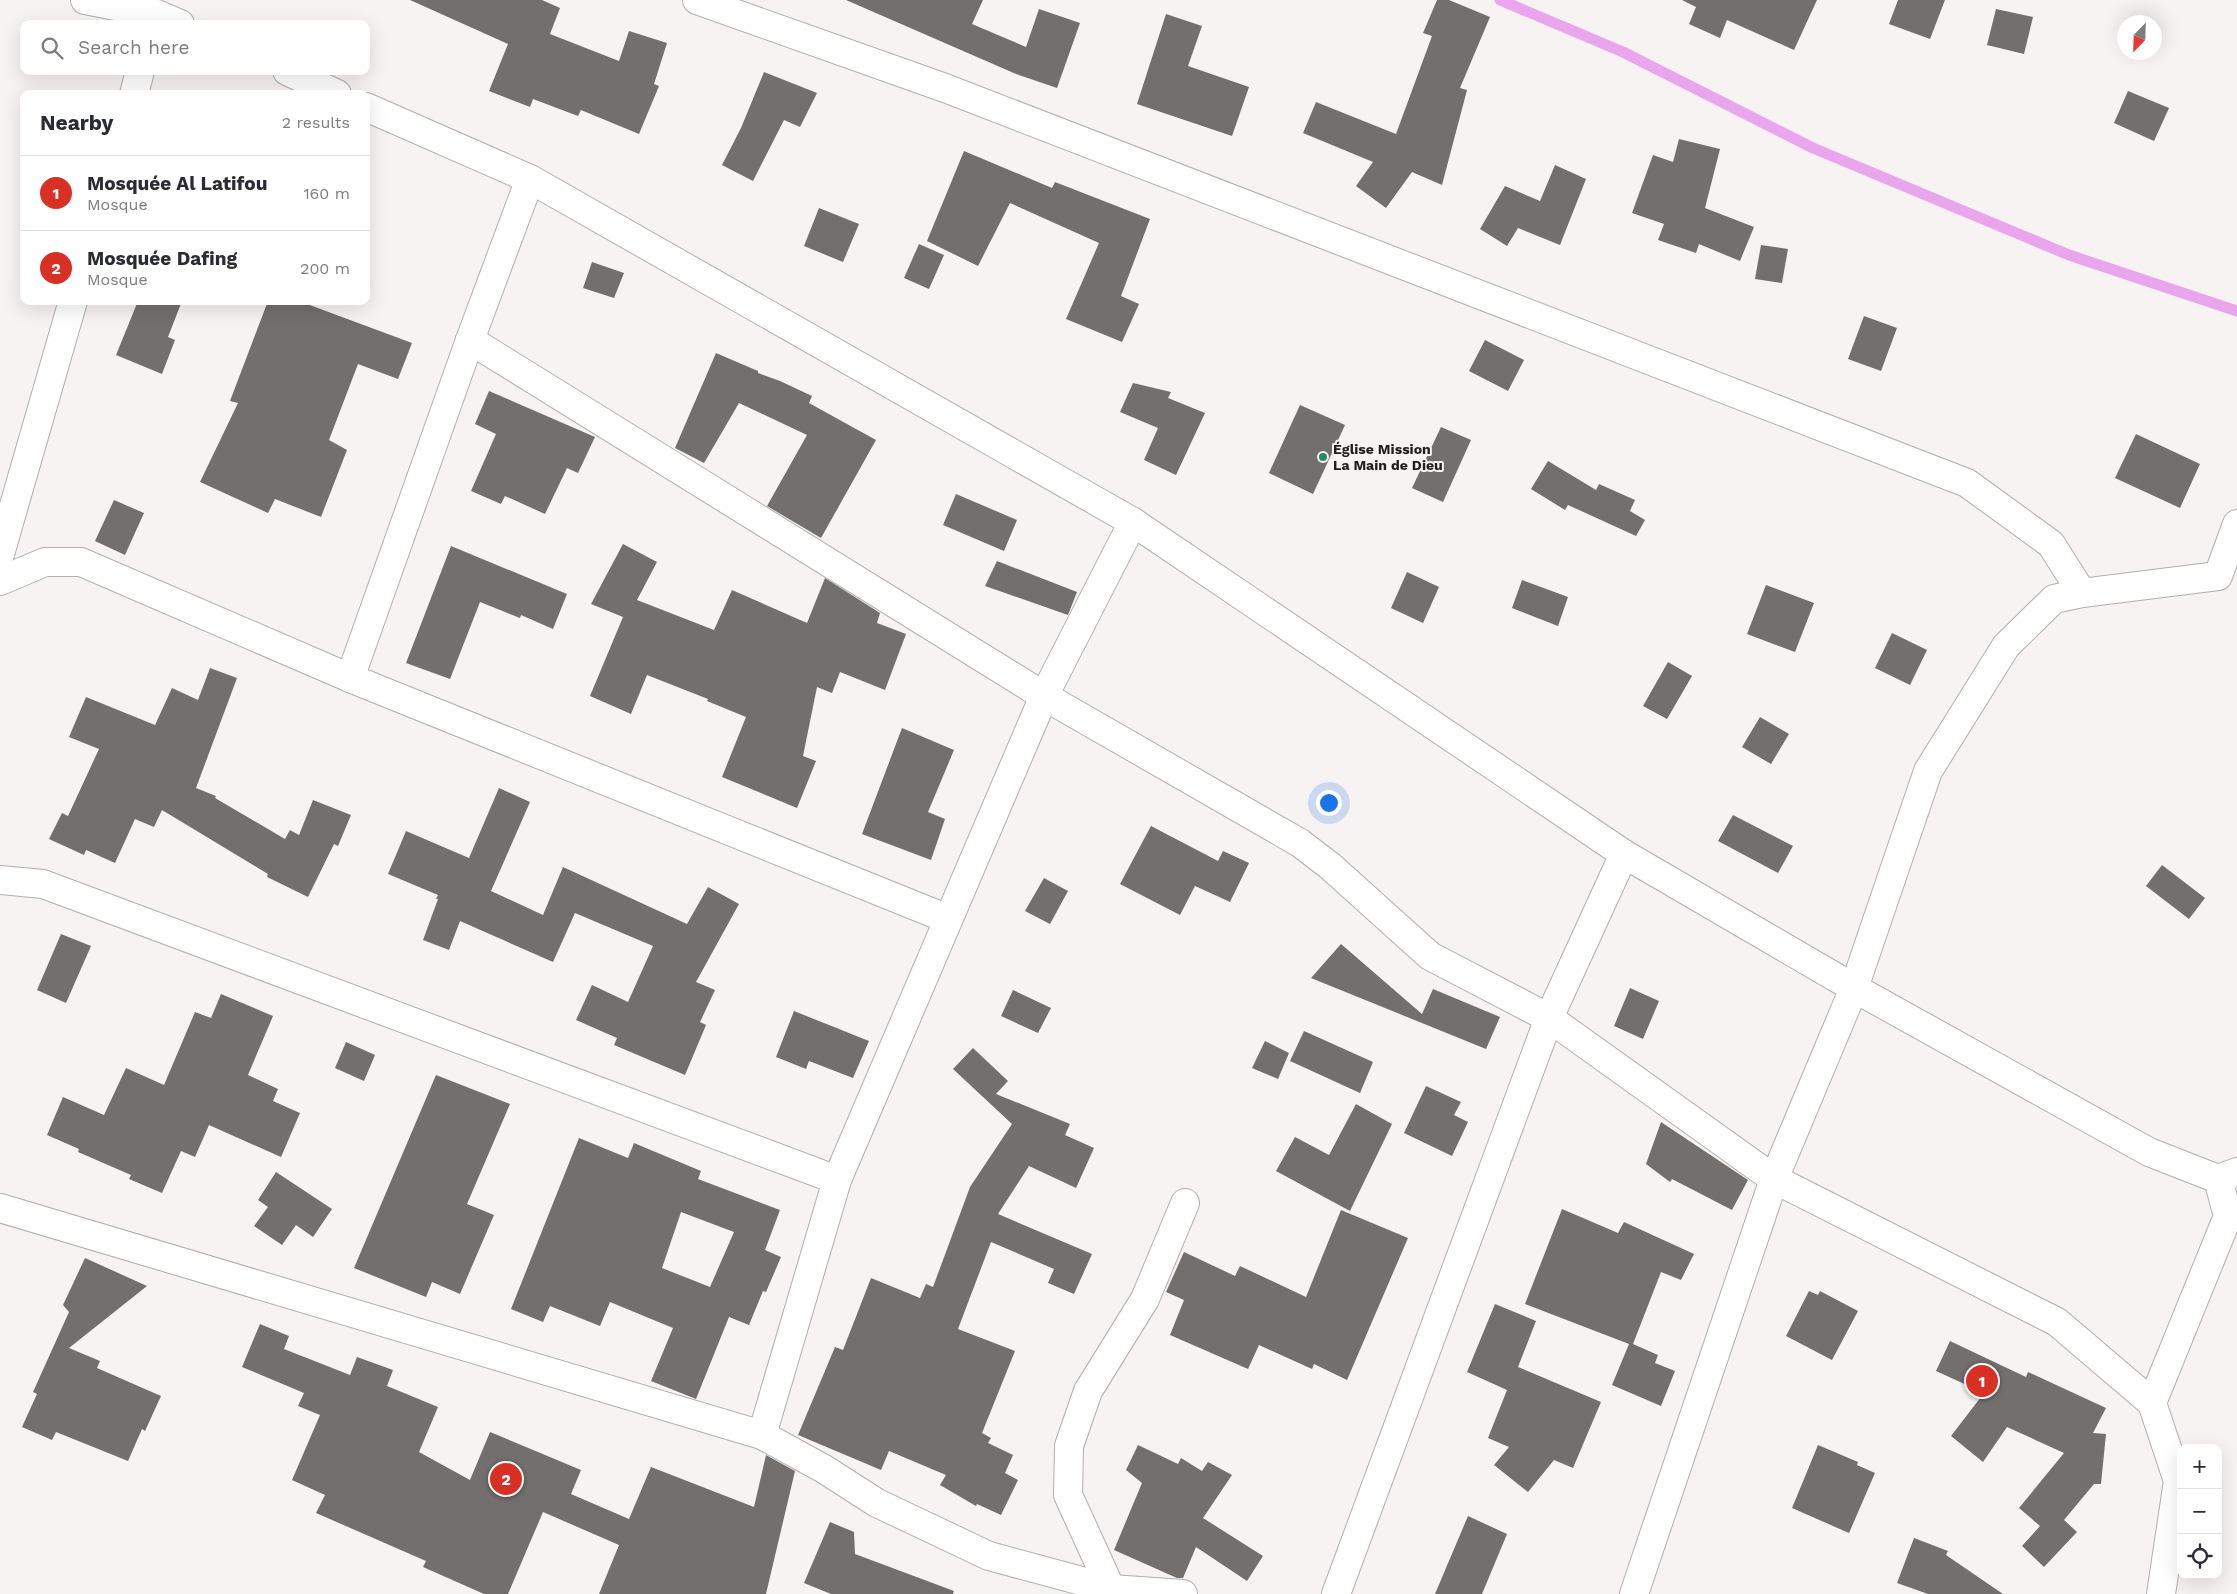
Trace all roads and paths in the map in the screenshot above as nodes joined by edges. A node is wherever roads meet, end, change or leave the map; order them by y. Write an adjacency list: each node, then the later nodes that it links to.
1 (85, 0): 3 (street)
2 (697, 0): 17 (street)
3 (163, 15)
4 (139, 75): 6 (street)
5 (296, 75): 7 (street)
6 (135, 90)
7 (329, 90)
8 (370, 108): 9 (street)
9 (530, 179): 11 (street); 12 (street)
10 (72, 305): 14 (street)
11 (470, 340): 18 (street); 19 (street)
12 (1133, 522): 19 (street); 20 (street)
13 (2237, 524): 16 (street)
14 (0, 554)
15 (0, 581): 18 (street)
16 (2228, 581): 17 (street)
17 (2082, 593): 23 (street)
18 (350, 678): 22 (street)
19 (1044, 696): 22 (street); 24 (street)
20 (1624, 854): 23 (street); 24 (street)
21 (0, 880): 27 (street)
22 (948, 919): 27 (street)
23 (1854, 988): 25 (street); 26 (street)
24 (1549, 1018): 26 (street); 34 (street)
25 (2228, 1175): 30 (street)
26 (1774, 1179): 30 (street); 35 (street)
27 (837, 1180): 31 (street)
28 (1185, 1203): 32 (street)
29 (0, 1208): 31 (street)
30 (2152, 1403): 36 (street)
31 (762, 1435): 32 (street)
32 (1111, 1589): 33 (street)
33 (1183, 1594)
34 (1336, 1594)
35 (1634, 1594)
36 (2161, 1594)

